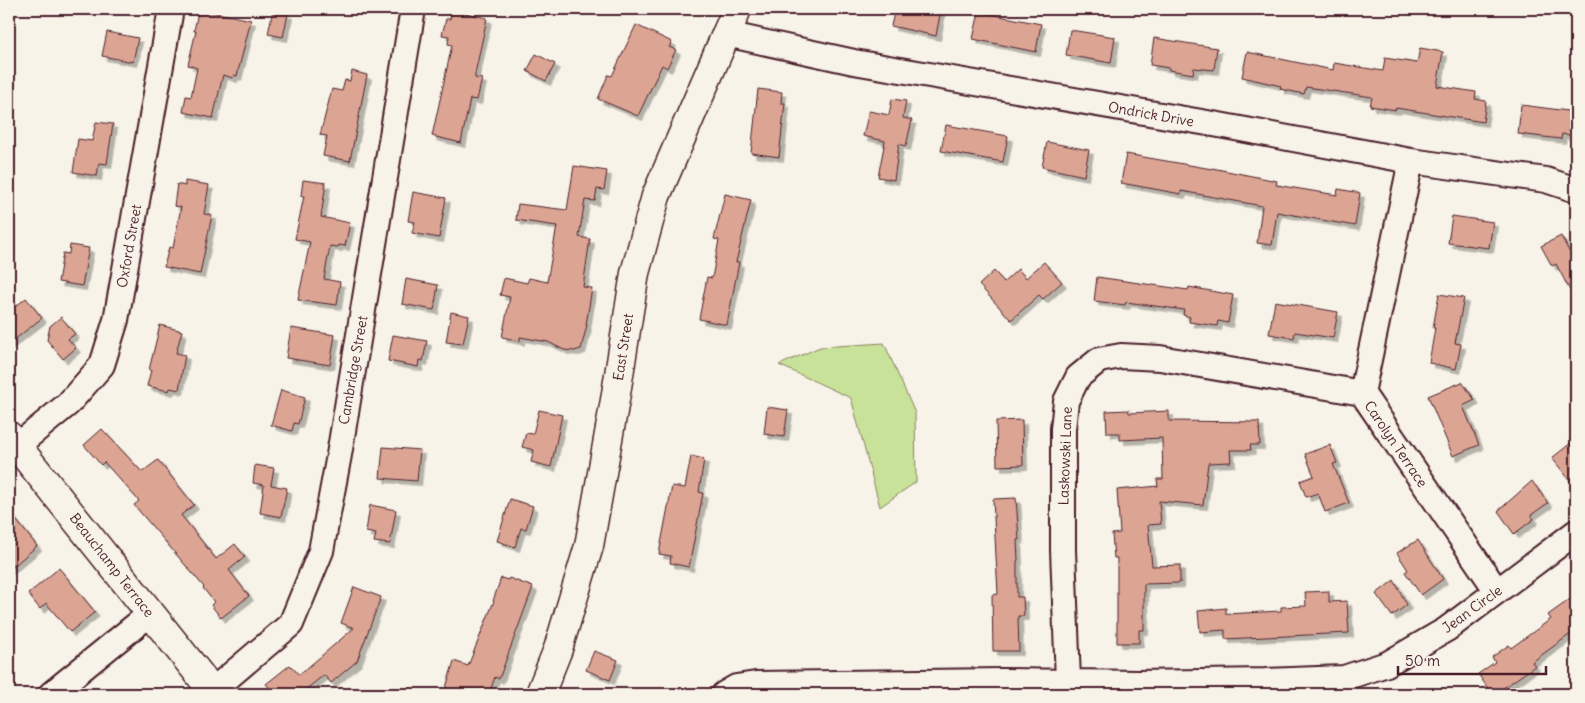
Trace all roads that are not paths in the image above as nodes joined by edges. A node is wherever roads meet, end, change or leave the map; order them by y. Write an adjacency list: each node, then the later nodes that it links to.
1 (171, 9): 8 (street, Oxford Street)
2 (413, 9): 13 (street, Cambridge Street)
3 (737, 9): 4 (main road, East Street)
4 (726, 34): 5 (street, Ondrick Drive); 15 (main road, East Street)
5 (1411, 161): 6 (street, Ondrick Drive); 7 (street, Carolyn Terrace)
6 (1576, 190)
7 (1362, 393): 10 (street, Carolyn Terrace); 12 (street, Laskowski Lane)
8 (13, 441): 11 (main road, Beauchamp Terrace)
9 (1576, 532): 10 (street, Jean Circle)
10 (1497, 591): 12 (street, Jean Circle)
11 (151, 613): 13 (main road, Beauchamp Terrace); 14 (street)
12 (1068, 681): 16 (street, Jean Circle)
13 (214, 693)
14 (51, 694)
15 (540, 694)
16 (724, 694)

